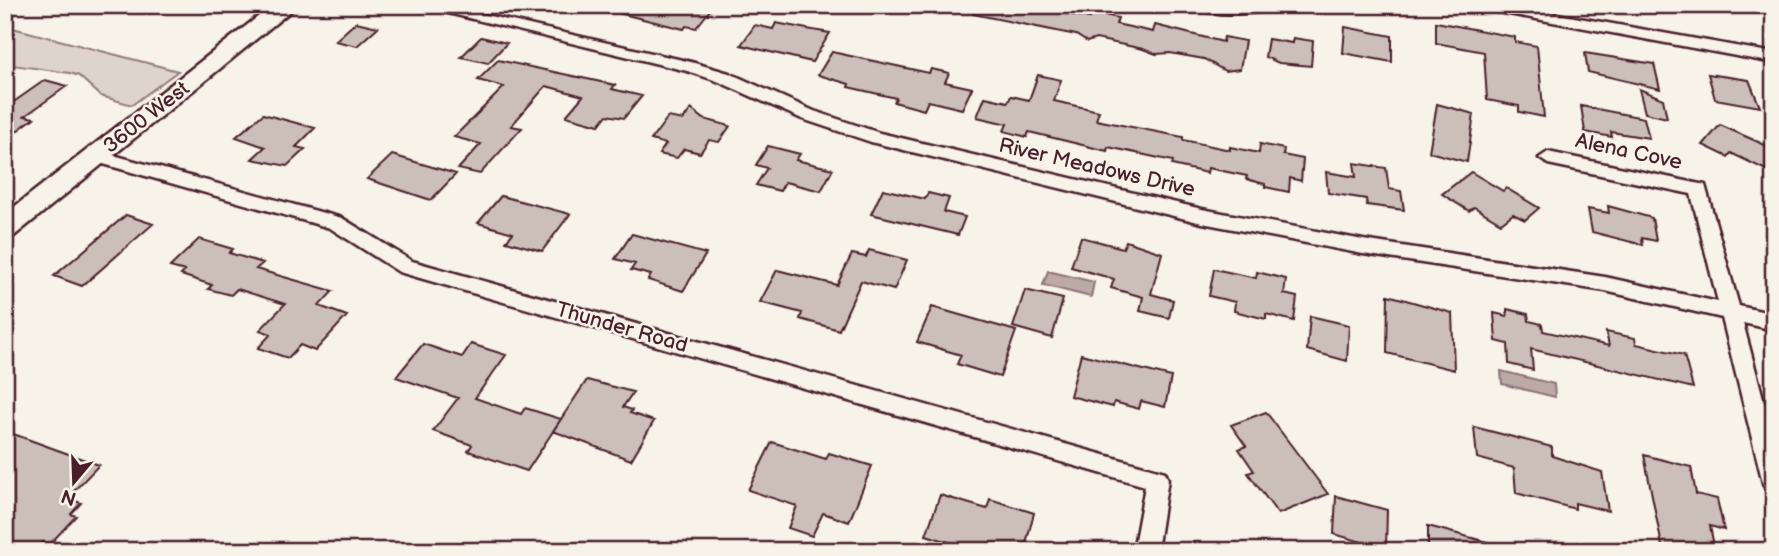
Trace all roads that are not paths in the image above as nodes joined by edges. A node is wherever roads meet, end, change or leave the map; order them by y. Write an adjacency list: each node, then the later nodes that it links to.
1 (287, 5): 8 (main road, 3600 West)
2 (422, 5): 11 (street, River Meadows Drive)
3 (1196, 5): 4 (street)
4 (1288, 5)
5 (1482, 5): 6 (street)
6 (1528, 9): 7 (street)
7 (1774, 58)
8 (95, 156): 10 (main road, 3600 West); 14 (street, Thunder Road)
9 (1548, 158): 11 (street, Alena Cove)
10 (5, 229)
11 (1730, 312): 12 (street, River Meadows Drive); 13 (street)
12 (1774, 322)
13 (1774, 483)
14 (1145, 551)

